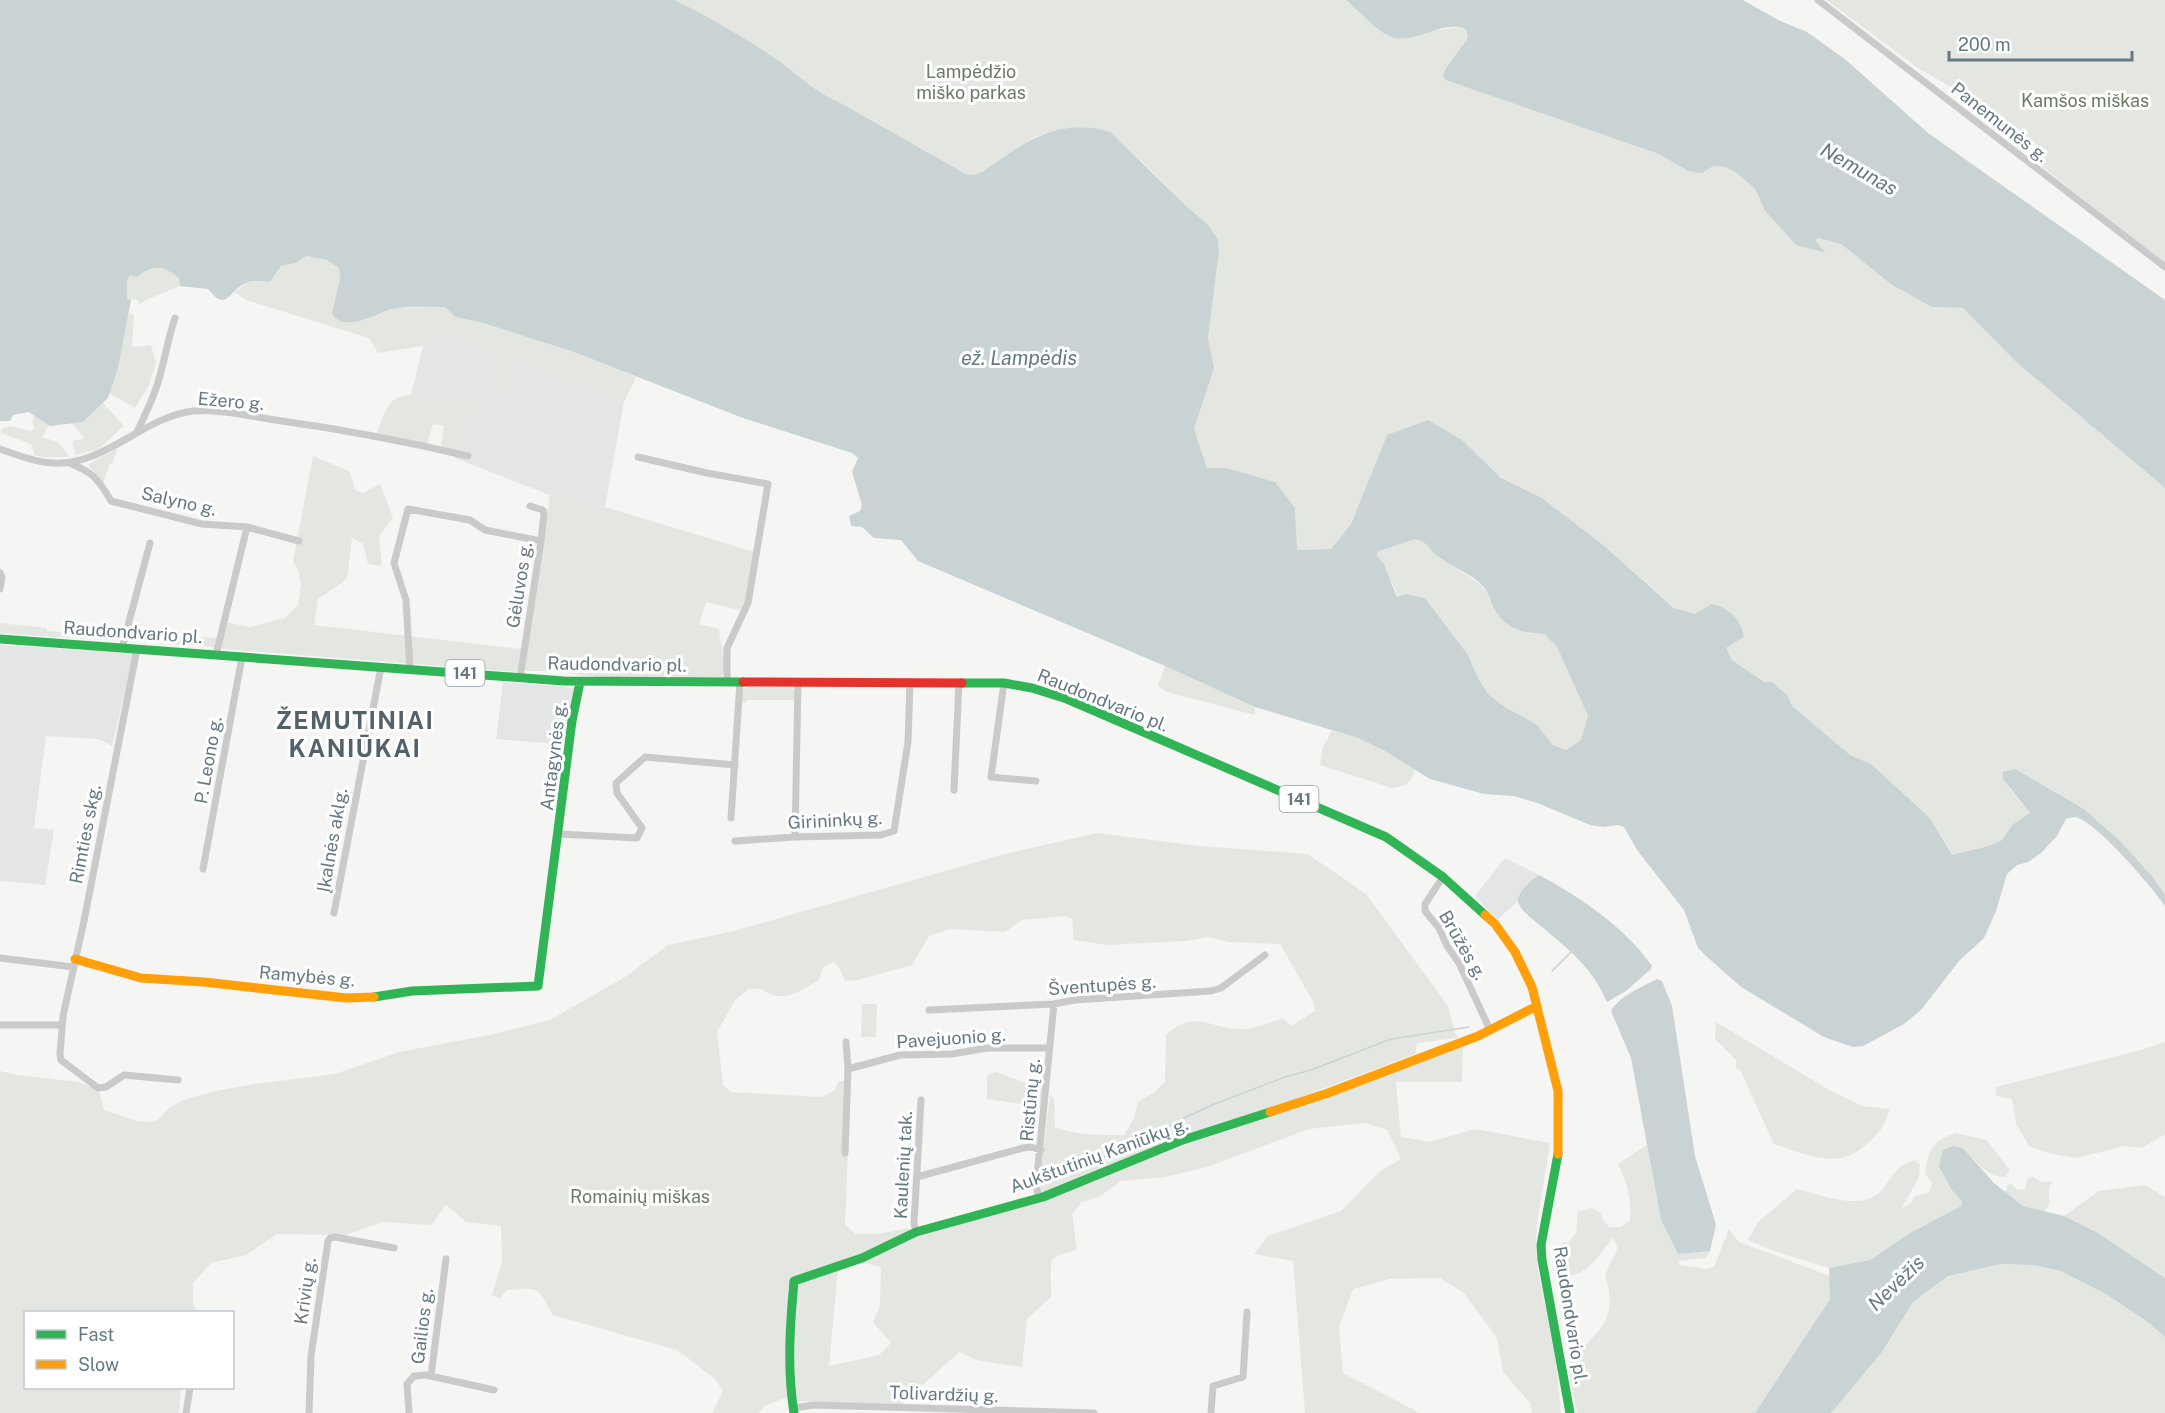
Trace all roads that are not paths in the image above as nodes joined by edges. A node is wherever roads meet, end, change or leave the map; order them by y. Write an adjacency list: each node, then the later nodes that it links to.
1 (1818, 0): 2 (street, Panemunės g.)
2 (2165, 267)
3 (175, 318): 4 (street)
4 (137, 432): 6 (street, Ežero g.); 8 (street, Ežero g.)
5 (0, 449): 8 (street, Ežero g.)
6 (468, 456)
7 (638, 457): 25 (street)
8 (68, 463): 10 (street, Salyno g.)
9 (530, 506): 12 (street, Gėluvos g.)
10 (247, 527): 11 (street, Salyno g.); 19 (street)
11 (299, 540)
12 (541, 541): 22 (street); 23 (street, Gėluvos g.)
13 (150, 543): 17 (street)
14 (0, 573): 15 (street)
15 (0, 589)
16 (0, 639): 17 (main road, Raudondvario pl. / 141)
17 (122, 648): 18 (main road, Raudondvario pl. / 141)
18 (137, 649): 19 (main road, Raudondvario pl. / 141); 43 (street, Rimties skg.)
19 (216, 655): 20 (main road, Raudondvario pl. / 141)
20 (242, 657): 21 (main road, Raudondvario pl. / 141); 38 (street, P. Leono g.)
21 (381, 667): 22 (main road, Raudondvario pl. / 141); 40 (street, Įkalnės aklg.)
22 (410, 669): 23 (main road, Raudondvario pl. / 141)
23 (520, 678): 24 (main road, Raudondvario pl. / 141)
24 (580, 682): 25 (main road, Raudondvario pl. / 141); 35 (main road, Antagynės g.)
25 (727, 682): 26 (main road, Raudondvario pl. / 141)
26 (740, 682): 27 (main road, Raudondvario pl. / 141); 31 (street)
27 (798, 682): 28 (main road, Raudondvario pl. / 141); 36 (street)
28 (910, 682): 29 (main road, Raudondvario pl. / 141); 36 (street, Girininkų g.)
29 (959, 682): 30 (main road, Raudondvario pl. / 141); 33 (street)
30 (1004, 683): 32 (street); 39 (main road, Raudondvario pl. / 141)
31 (735, 765): 34 (street); 35 (street, Antagynės g.)
32 (1036, 781)
33 (954, 790)
34 (731, 818)
35 (559, 834): 44 (main road, Antagynės g.)
36 (795, 837): 37 (street, Girininkų g.)
37 (735, 841)
38 (203, 869)
39 (1443, 877): 46 (main road, Raudondvario pl. / 141); 50 (street, Brūžės g.)
40 (333, 913)
41 (1265, 955): 45 (street, Šventupės g.)
42 (0, 958): 43 (street)
43 (74, 963): 44 (main road, Ramybės g.); 49 (street, Rimties skg.)
44 (538, 986)
45 (1054, 1004): 47 (street, Šventupės g.); 52 (street, Ristūnų g.)
46 (1537, 1006): 50 (main road, Aukštutinių Kaniūkų g.); 73 (main road, Raudondvario pl. / 141)
47 (929, 1010)
48 (0, 1025): 49 (street)
49 (62, 1025): 54 (street, Rimties skg.)
50 (1490, 1030): 59 (main road, Aukštutinių Kaniūkų g.)
51 (846, 1042): 53 (street)
52 (1049, 1048): 53 (street, Pavejuonio g.); 56 (street, Ristūnų g.)
53 (848, 1069): 57 (street)
54 (178, 1080)
55 (921, 1100): 58 (street, Kaulenių tak.)
56 (1041, 1150): 58 (street); 59 (street, Ristūnų g.)
57 (844, 1153)
58 (917, 1177): 60 (street, Kaulenių tak.)
59 (1039, 1198): 60 (main road, Aukštutinių Kaniūkų g.)
60 (916, 1232): 67 (main road, Aukštutinių Kaniūkų g.)
61 (394, 1248): 69 (street, Krivių g.)
62 (446, 1259): 64 (street, Gailios g.)
63 (1248, 1312): 72 (street)
64 (431, 1376): 66 (street); 70 (street, Gailios g.)
65 (190, 1389): 68 (street)
66 (494, 1390)
67 (794, 1410): 71 (street, Tolivardžių g.)
68 (186, 1413)
69 (309, 1413)
70 (409, 1413)
71 (1094, 1413)
72 (1211, 1413)
73 (1570, 1413)

